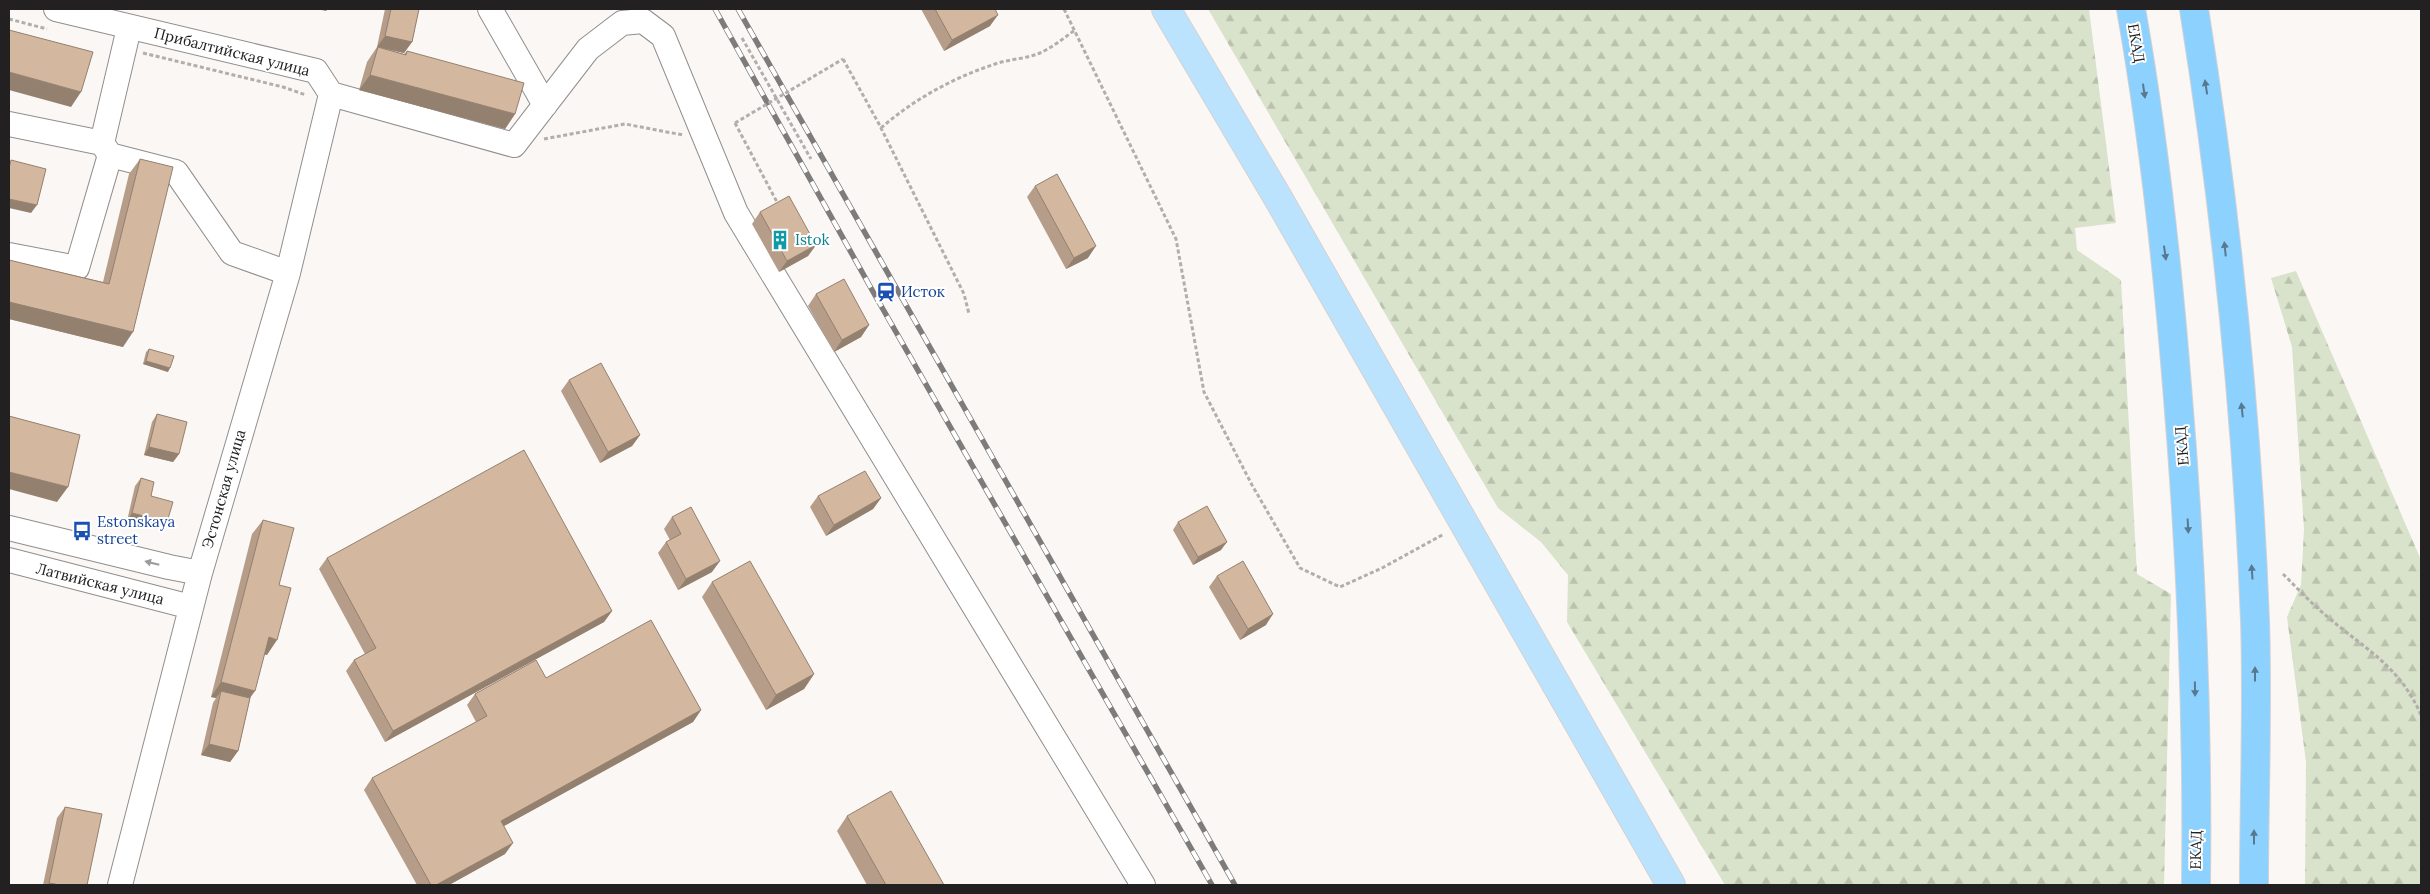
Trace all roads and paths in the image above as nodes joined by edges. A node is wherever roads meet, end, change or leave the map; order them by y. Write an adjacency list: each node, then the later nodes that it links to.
1 (490, 9): 13 (street)
2 (1066, 9): 8 (path)
3 (1166, 9): 26 (main road)
4 (2131, 9): 36 (highway, ЕКАД, one-way to 36)
5 (2194, 9): 37 (highway, one-way to 5)
6 (9, 19): 7 (path)
7 (55, 20): 9 (street, Прибалтийская улица)
8 (1075, 30): 15 (path); 26 (path)
9 (127, 38): 12 (path); 12 (street, Прибалтийская улица); 18 (street)
10 (742, 38): 11 (path)
11 (777, 98): 15 (path, bridge); 19 (path); 21 (path, bridge)
12 (331, 99): 17 (street); 24 (street, Эстонская улица)
13 (545, 105): 16 (street); 17 (street)
14 (9, 124): 18 (street)
15 (880, 126): 25 (path)
16 (706, 140): 17 (path); 22 (street)
17 (514, 145)
18 (106, 149): 23 (street); 24 (street)
19 (810, 159)
20 (783, 202): 21 (path)
21 (778, 204): 22 (path)
22 (744, 225): 34 (street)
23 (9, 255)
24 (288, 273): 29 (street, Эстонская улица)
25 (969, 314)
26 (1462, 524): 35 (main road)
27 (9, 528): 29 (street, one-way to 27)
28 (9, 560): 31 (street, Латвийская улица)
29 (200, 572): 31 (street, Эстонская улица)
30 (2283, 574): 32 (path)
31 (191, 608): 33 (street, Эстонская улица)
32 (2421, 715)
33 (120, 885)
34 (1143, 885)
35 (1671, 885)
36 (2196, 885)
37 (2254, 885)

